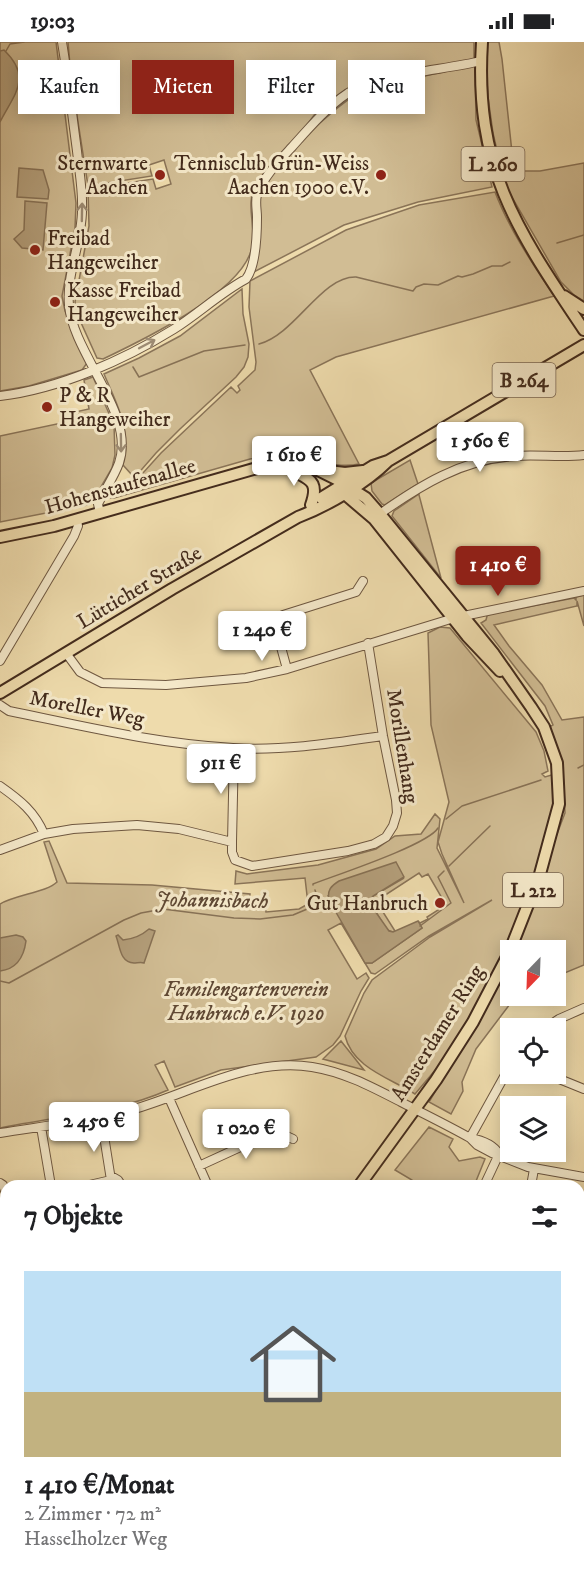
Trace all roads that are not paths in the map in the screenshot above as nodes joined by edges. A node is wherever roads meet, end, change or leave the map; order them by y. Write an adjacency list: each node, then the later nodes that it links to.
1 (62, 42): 8 (street, one-way to 1)
2 (482, 42): 3 (main road, L 260)
3 (481, 61): 4 (main road, L 260); 8 (street, one-way to 3)
4 (555, 288): 5 (main road); 6 (main road, L 260)
5 (584, 309)
6 (584, 330)
7 (584, 345): 11 (main road, Lütticher Straße / B 264)
8 (95, 369): 9 (street); 17 (street, one-way to 17)
9 (0, 396)
10 (584, 455): 18 (street)
11 (388, 461): 14 (main road, Lütticher Straße / B 264); 15 (main road, Lütticher Straße / B 264)
12 (286, 467): 13 (main road, Hohenstaufenallee); 15 (main road, Hohenstaufenallee); 16 (main road); 17 (main road, Hohenstaufenallee)
13 (316, 469): 14 (main road); 15 (main road, Hohenstaufenallee)
14 (366, 471): 15 (main road, Lütticher Straße / B 264)
15 (344, 488): 16 (main road, Lütticher Straße / B 264); 18 (main road, Amsterdamer Ring / L 212); 19 (main road, Lütticher Straße / B 264)
16 (311, 505): 19 (main road, Lütticher Straße / B 264)
17 (100, 513): 20 (main road, Hohenstaufenallee)
18 (377, 516): 24 (main road, Amsterdamer Ring / L 212)
19 (298, 517): 26 (main road, Lütticher Straße / B 264)
20 (77, 519): 21 (main road, Hohenstaufenallee); 27 (street)
21 (0, 537)
22 (363, 581): 28 (street)
23 (584, 591): 24 (street)
24 (459, 617): 25 (street); 43 (main road, Amsterdamer Ring / L 212)
25 (368, 644): 28 (street); 31 (street, Morillenhang)
26 (66, 653): 28 (street); 29 (main road, Lütticher Straße / B 264)
27 (0, 661)
28 (287, 669)
29 (0, 693)
30 (0, 705): 32 (street, Moreller Weg)
31 (383, 736): 32 (street, Moreller Weg); 35 (street, Morillenhang)
32 (234, 748): 35 (street)
33 (0, 786): 34 (street)
34 (44, 834): 35 (street); 36 (street)
35 (232, 842)
36 (0, 850)
37 (584, 1008): 38 (street)
38 (561, 1018)
39 (566, 1082): 41 (street)
40 (500, 1084): 47 (street)
41 (584, 1089)
42 (169, 1098): 43 (street); 44 (street); 50 (street)
43 (414, 1109): 47 (street); 58 (main road, Amsterdamer Ring / L 212)
44 (101, 1117): 45 (street); 52 (street)
45 (41, 1127): 46 (street); 54 (street)
46 (0, 1132)
47 (470, 1138): 49 (street)
48 (293, 1140): 50 (street)
49 (499, 1154): 51 (street); 59 (street)
50 (199, 1166): 57 (street)
51 (534, 1169): 53 (street); 60 (street)
52 (111, 1176): 55 (street); 56 (street)
53 (584, 1177)
54 (50, 1180)
55 (111, 1180)
56 (118, 1180)
57 (205, 1180)
58 (363, 1180)
59 (487, 1180)
60 (532, 1180)

